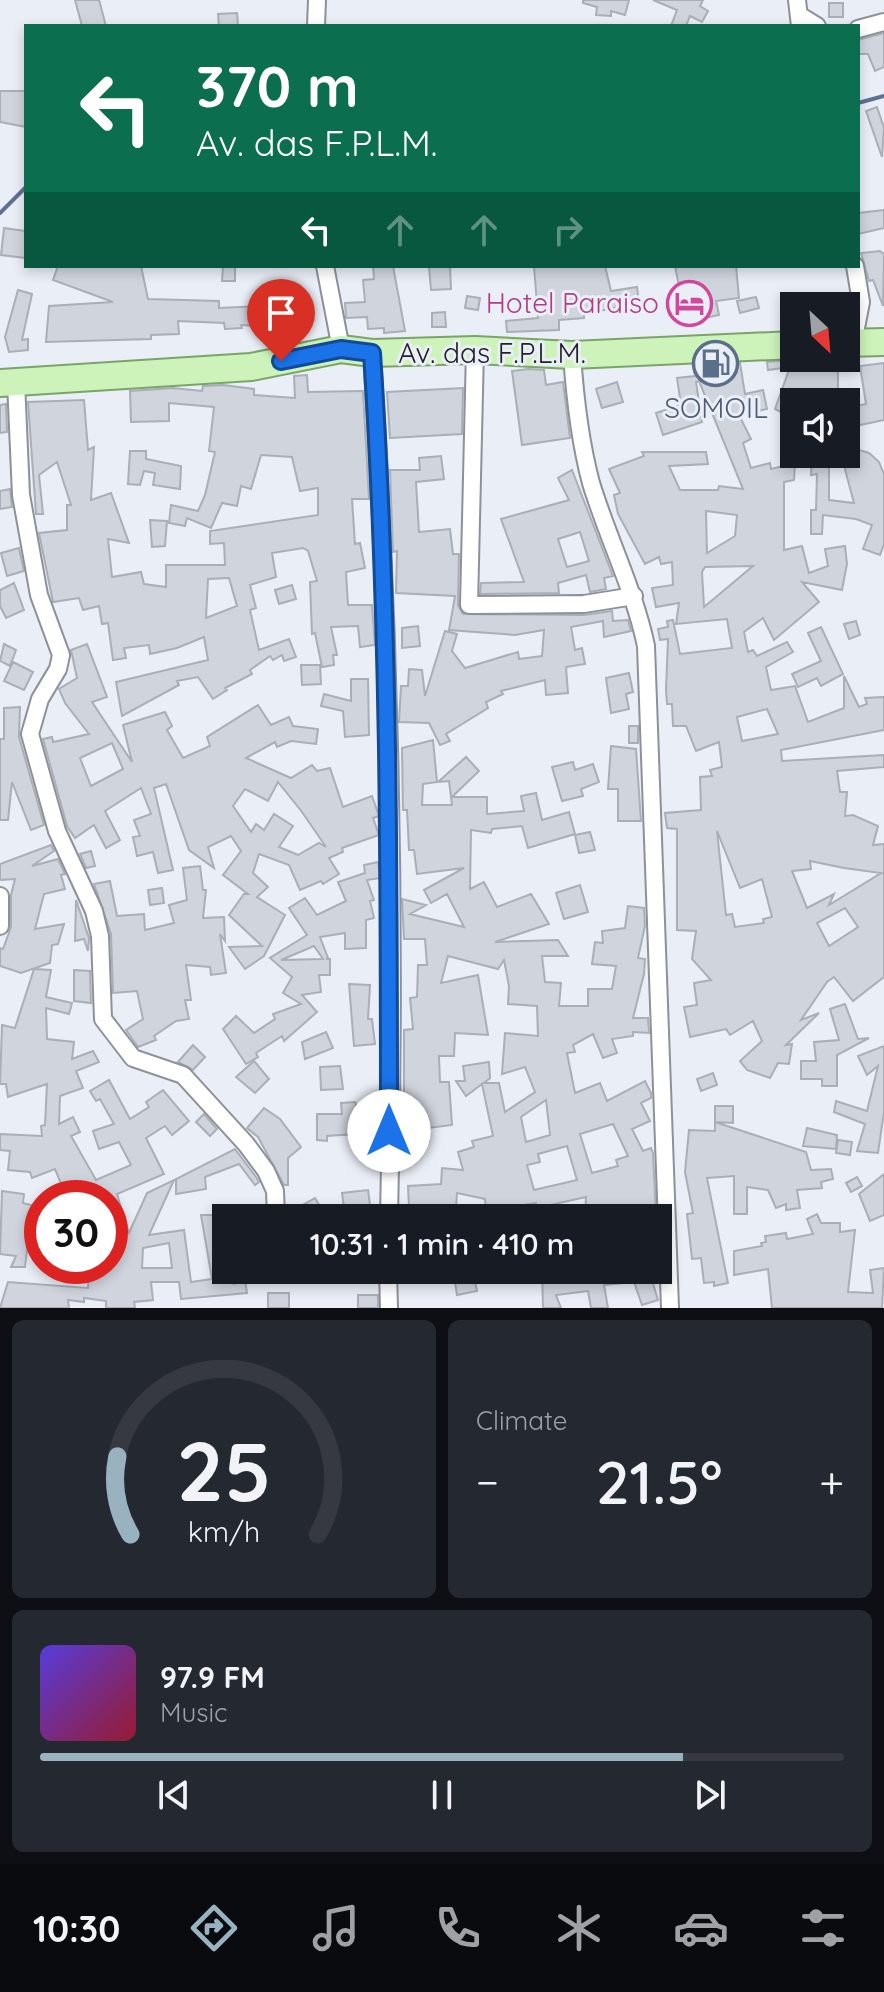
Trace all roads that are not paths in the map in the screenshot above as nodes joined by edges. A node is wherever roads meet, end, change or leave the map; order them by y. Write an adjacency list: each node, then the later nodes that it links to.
1 (317, 0): 3 (street)
2 (884, 22): 4 (street)
3 (316, 24)
4 (860, 28)
5 (325, 268): 11 (street)
6 (855, 268): 7 (street)
7 (859, 292)
8 (884, 342): 9 (main road)
9 (860, 343)
10 (780, 346): 14 (main road, Av. das F.P.L.M.)
11 (341, 349): 13 (main road, Av. das F.P.L.M.); 15 (main road, Av. das F.P.L.M.)
12 (475, 350): 13 (main road, Av. das F.P.L.M.); 14 (main road, Av. das F.P.L.M.); 16 (street)
13 (372, 353): 20 (street)
14 (572, 355): 16 (street)
15 (8, 382): 19 (street)
16 (634, 596): 23 (street)
17 (0, 896): 18 (street)
18 (0, 926)
19 (275, 1204)
20 (389, 1204)
21 (388, 1284): 22 (street)
22 (389, 1308)
23 (670, 1308)

